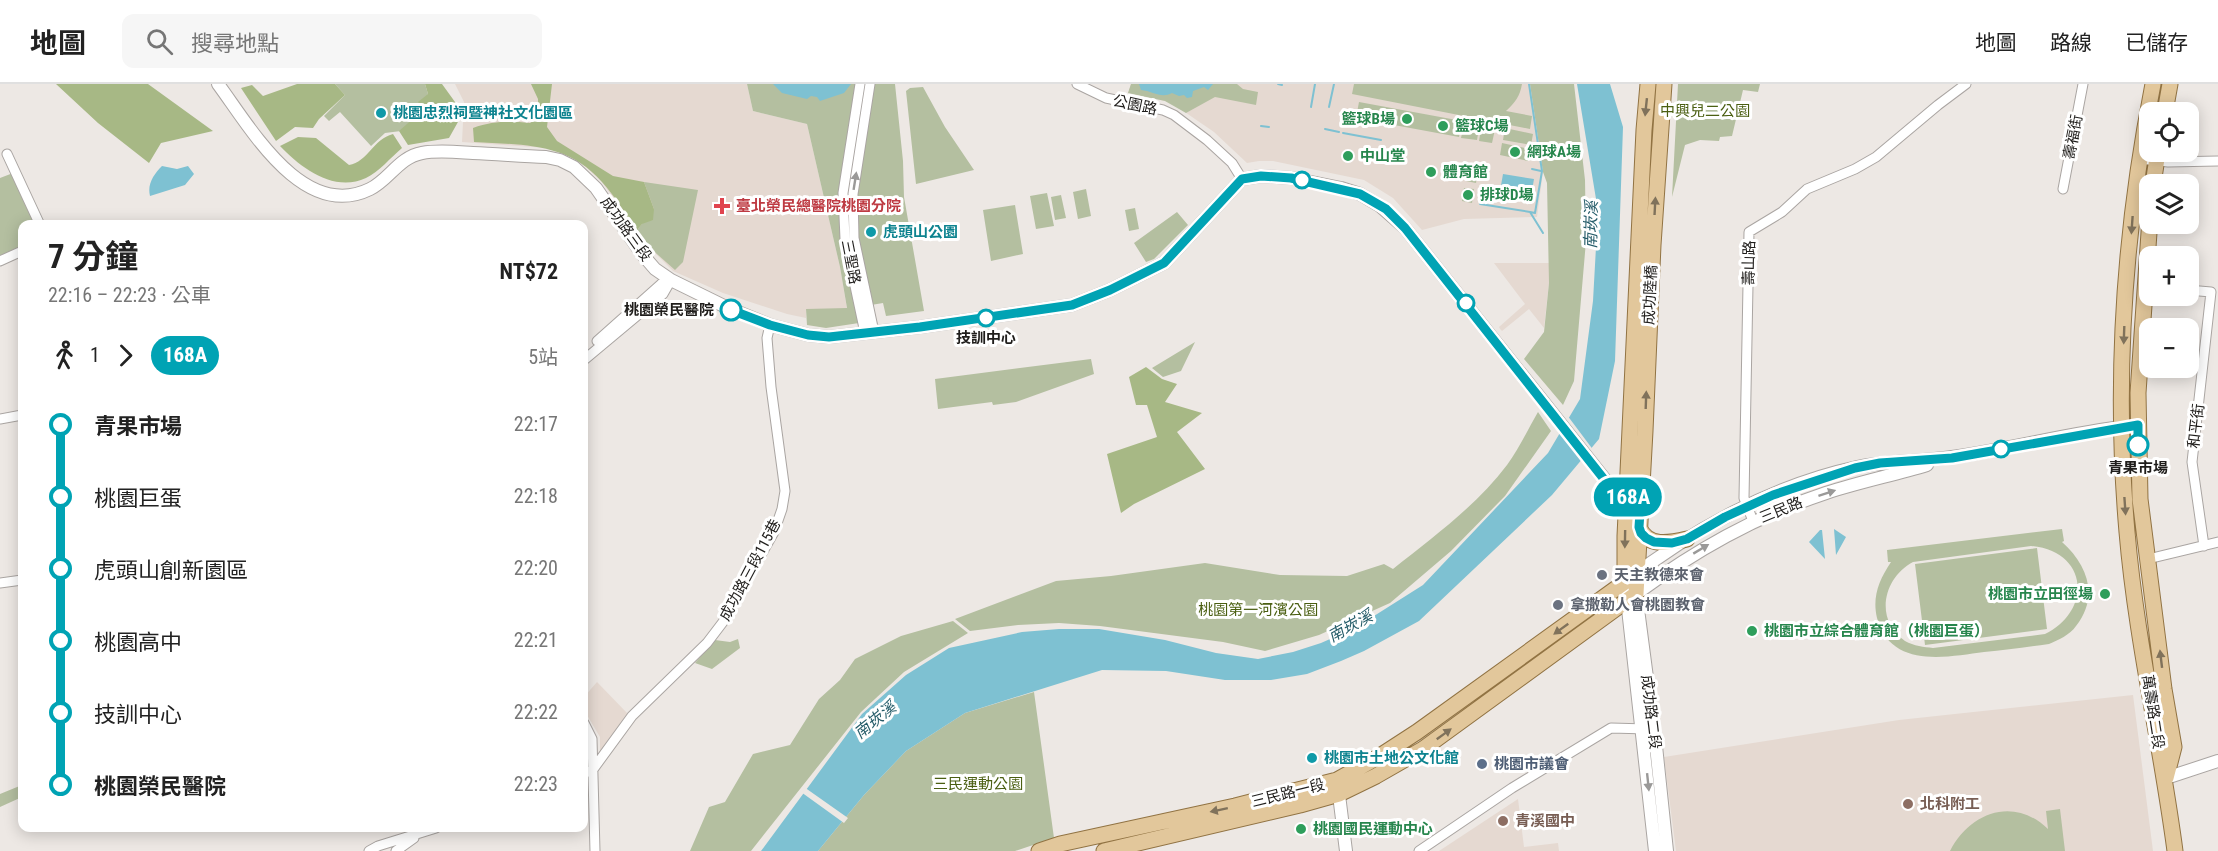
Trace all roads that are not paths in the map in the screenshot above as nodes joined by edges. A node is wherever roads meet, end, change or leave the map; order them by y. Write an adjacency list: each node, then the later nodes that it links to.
1 (218, 84): 23 (street, 成功路三段)
2 (860, 84): 27 (street, 三聖路)
3 (870, 84): 27 (street, 三聖路, one-way to 3)
4 (1077, 84): 18 (street, 公園路)
5 (1648, 84): 13 (main road, one-way to 13)
6 (1664, 84): 13 (main road)
7 (1966, 84): 36 (street, 壽山路)
8 (2083, 84): 19 (street, 壽福街)
9 (2153, 84): 11 (main road, 萬壽路二段)
10 (2170, 84): 12 (main road)
11 (2150, 102)
12 (2167, 102)
13 (1652, 130): 35 (main road, 成功陸橋)
14 (7, 154): 20 (street)
15 (2139, 159): 33 (main road, 萬壽路二段, one-way to 33)
16 (2199, 160): 17 (street)
17 (2218, 161)
18 (1242, 179): 27 (street, 成功路三段); 35 (street)
19 (2063, 189)
20 (38, 220)
21 (18, 253): 22 (street)
22 (0, 261)
23 (671, 280): 26 (street, 成功路三段); 28 (street); 29 (street)
24 (2199, 291): 41 (street, 和平街)
25 (2146, 306): 32 (main road, 萬壽路二段)
26 (770, 325): 27 (street, 成功路三段); 51 (street, 成功路三段115巷)
27 (870, 332)
28 (588, 349)
29 (588, 357)
30 (18, 416): 31 (street)
31 (0, 418)
32 (2138, 425): 33 (street, 三民路); 42 (main road, 萬壽路二段)
33 (2121, 427): 34 (street, 三民路); 53 (main road, 萬壽路二段, one-way to 53)
34 (1952, 458): 36 (street, 三民路); 37 (street, 三民路, one-way to 34)
35 (1634, 497): 38 (main road); 45 (main road, one-way to 45)
36 (1747, 506): 37 (street, 壽山路); 39 (street, 三民路)
37 (1753, 521): 45 (street, 三民路, one-way to 37)
38 (1639, 527): 39 (main road); 45 (main road)
39 (1687, 539): 45 (street, 三民路)
40 (2218, 542): 41 (street)
41 (2204, 546): 42 (street)
42 (2148, 559): 53 (main road, 萬壽路二段, one-way to 42)
43 (18, 581): 44 (street)
44 (0, 583)
45 (1630, 587): 46 (main road, 三民路一段, one-way to 46); 47 (main road, 三民路一段); 48 (street, 成功路二段)
46 (1491, 678): 47 (main road); 54 (main road, 三民路一段)
47 (1501, 694): 54 (main road, 三民路一段, one-way to 47)
48 (1648, 730): 64 (street); 65 (street, 成功路二段, one-way to 65); 66 (street, 成功路二段)
49 (588, 732): 51 (street)
50 (2218, 761): 53 (street)
51 (594, 768): 52 (street); 60 (street)
52 (588, 772)
53 (2166, 778): 67 (main road)
54 (1338, 787): 57 (main road, 三民路一段, one-way to 57); 62 (main road, 三民路一段); 63 (street)
55 (426, 832): 56 (street)
56 (418, 835): 58 (street); 59 (street)
57 (1060, 848): 61 (main road, 三民路一段)
58 (369, 851)
59 (396, 851)
60 (596, 851)
61 (1039, 851)
62 (1104, 851)
63 (1346, 851)
64 (1419, 851)
65 (1656, 851)
66 (1667, 851)
67 (2175, 851)

